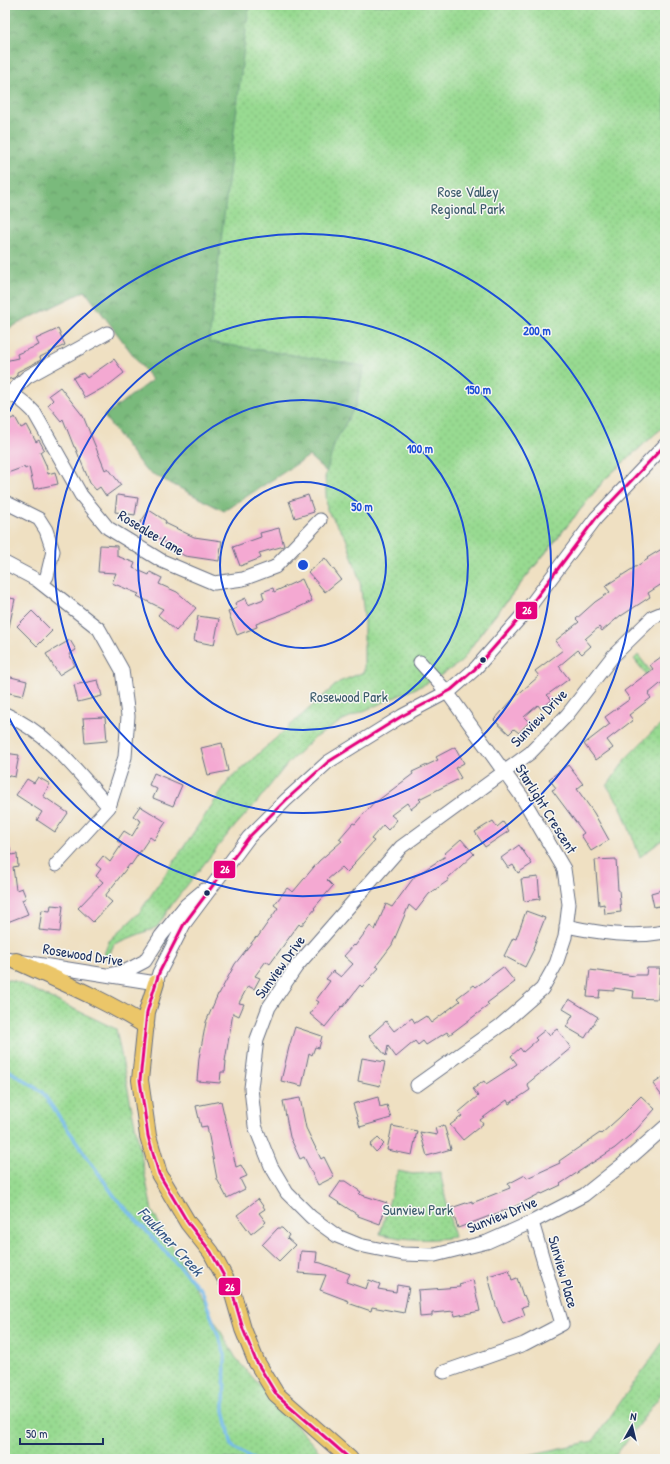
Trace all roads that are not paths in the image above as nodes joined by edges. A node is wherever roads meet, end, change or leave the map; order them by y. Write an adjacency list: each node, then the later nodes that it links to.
1 (108, 333): 2 (street, Rosealee Lane)
2 (7, 393): 5 (street, Rosealee Lane)
3 (665, 446): 10 (street)
4 (5, 502): 7 (street)
5 (320, 520)
6 (5, 562): 7 (street)
7 (42, 584): 13 (street)
8 (665, 612): 12 (street, Sunview Drive)
9 (420, 662): 10 (street, Starlight Crescent)
10 (447, 692): 12 (street, Starlight Crescent); 15 (street)
11 (5, 714): 13 (street)
12 (504, 772): 16 (street, Starlight Crescent); 24 (street, Sunview Drive)
13 (109, 807): 14 (street)
14 (56, 865)
15 (220, 876): 19 (street); 20 (street)
16 (566, 926): 17 (street); 22 (street, Starlight Crescent)
17 (665, 932)
18 (10, 960): 19 (street, Rosewood Drive); 21 (main road)
19 (106, 975): 20 (street, Rosewood Drive)
20 (156, 983): 21 (main road)
21 (146, 1026): 26 (main road)
22 (418, 1086)
23 (665, 1127): 24 (street, Sunview Drive)
24 (532, 1222): 25 (street, Sunview Place)
25 (444, 1372)
26 (350, 1459)

